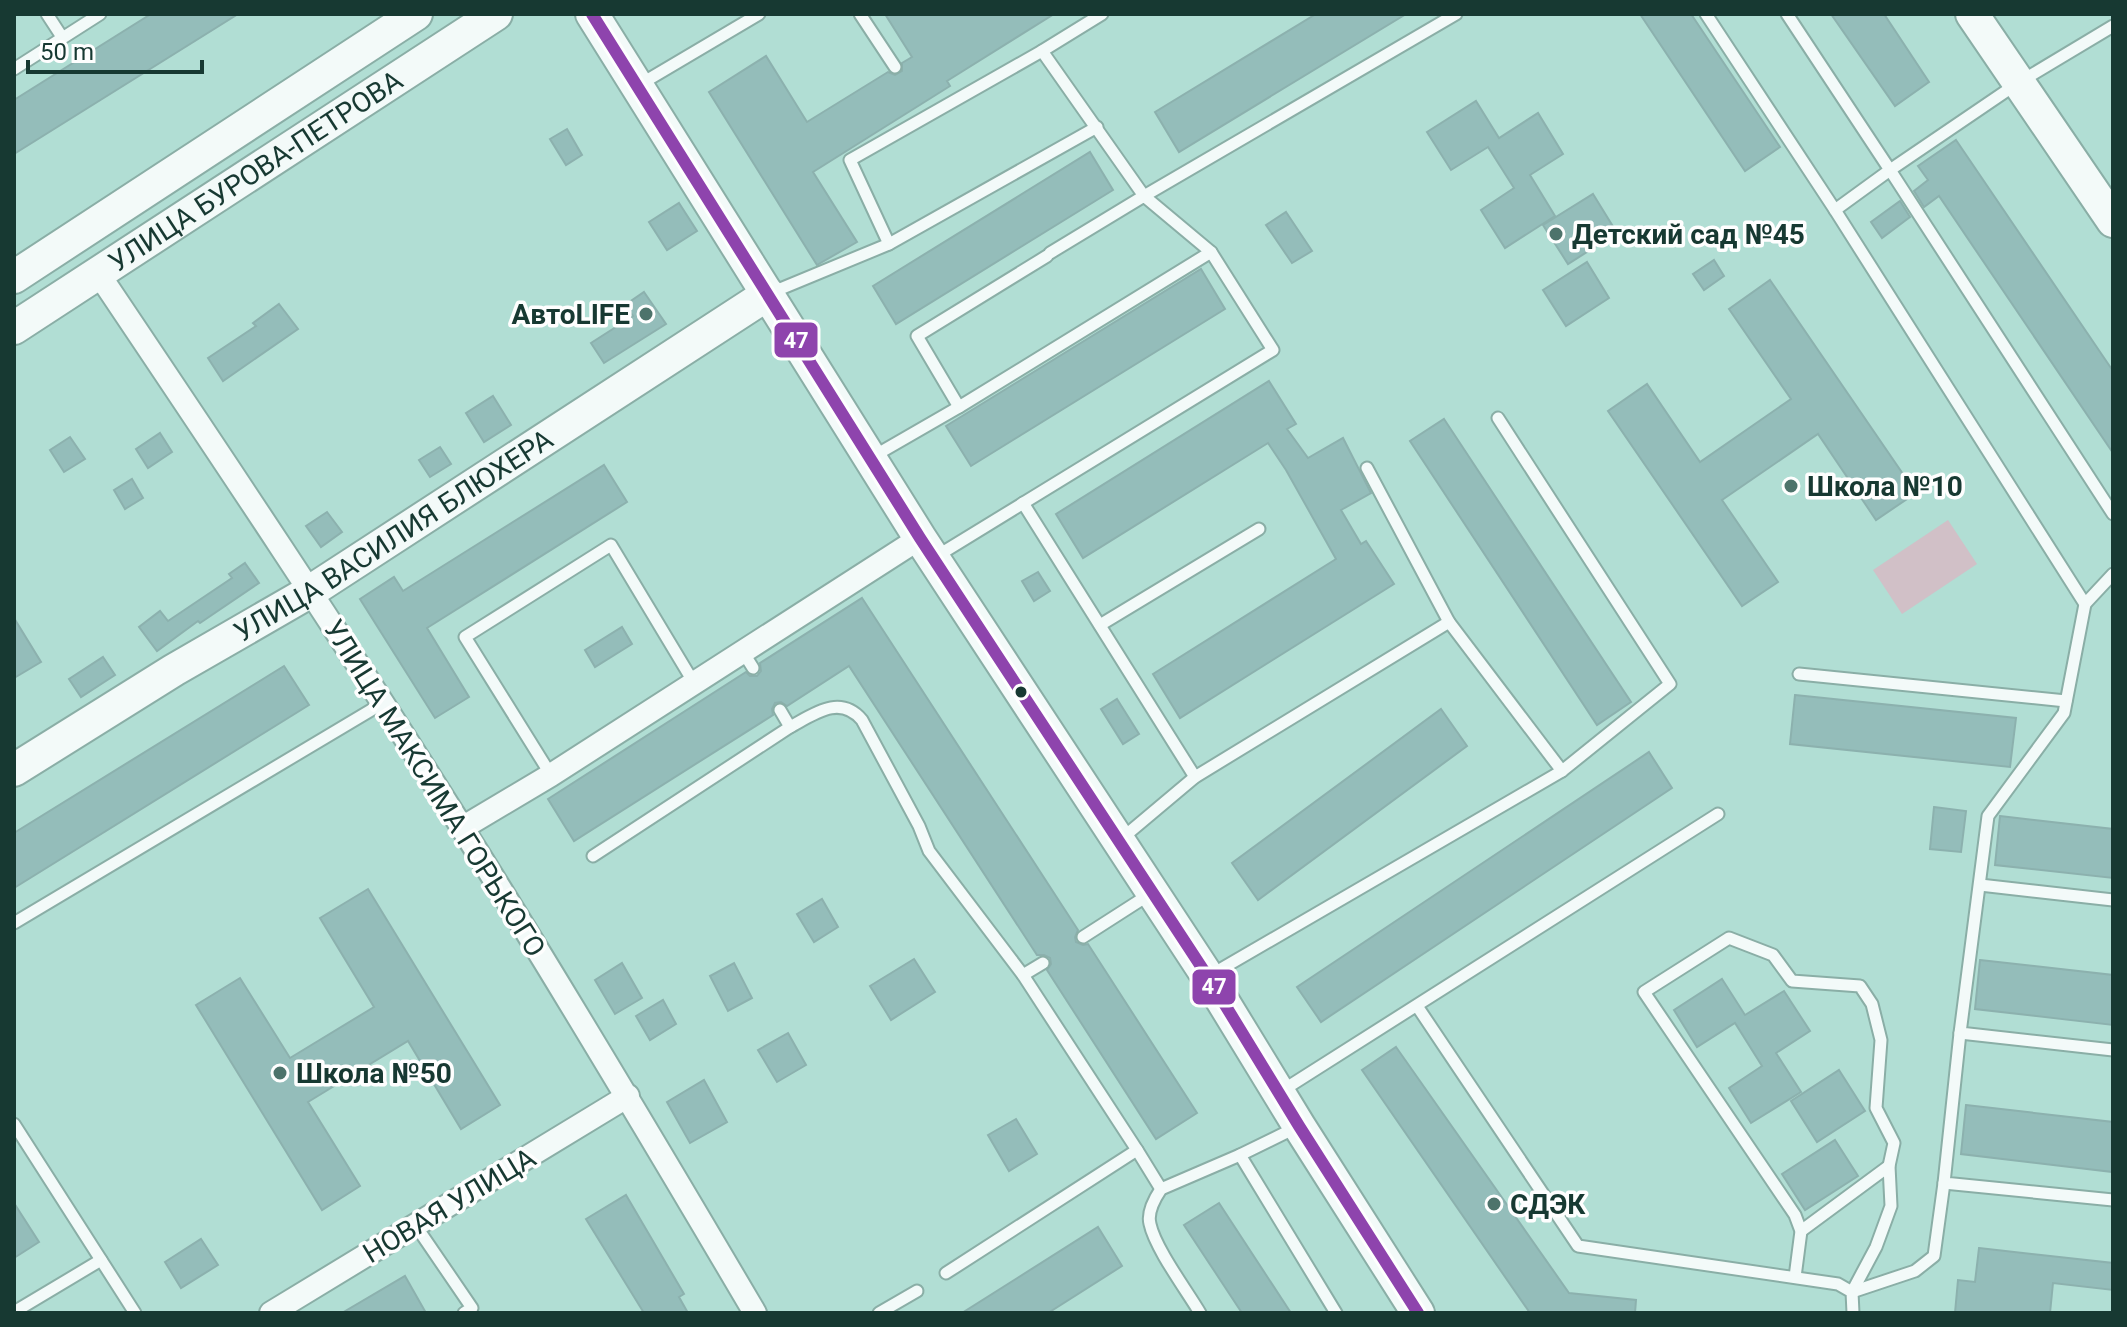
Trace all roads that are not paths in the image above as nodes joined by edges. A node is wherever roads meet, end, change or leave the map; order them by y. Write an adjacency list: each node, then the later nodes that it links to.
1 (47, 14): 14 (lane)
2 (100, 14): 14 (lane)
3 (416, 14): 29 (main road, УЛИЦА БУРОВА-ПЕТРОВА)
4 (496, 14): 30 (main road, УЛИЦА БУРОВА-ПЕТРОВА)
5 (592, 14): 19 (main road)
6 (759, 14): 19 (lane)
7 (860, 14): 16 (lane)
8 (1102, 14): 15 (lane)
9 (1456, 14): 24 (lane)
10 (1706, 14): 25 (lane)
11 (1787, 14): 23 (lane)
12 (1972, 14): 18 (main road)
13 (2113, 26): 18 (lane)
14 (62, 37): 17 (lane)
15 (1042, 51): 21 (lane); 22 (lane)
16 (895, 67)
17 (14, 69)
18 (2018, 83): 23 (lane); 26 (main road)
19 (638, 85): 31 (main road)
20 (920, 105): 21 (lane)
21 (927, 117): 27 (lane)
22 (1097, 127): 24 (lane); 27 (lane)
23 (1890, 170): 25 (lane); 38 (lane)
24 (1144, 196): 28 (lane); 33 (lane)
25 (1835, 210): 43 (lane)
26 (2113, 221)
27 (889, 244): 31 (lane)
28 (1211, 252): 33 (lane); 37 (lane)
29 (17, 269)
30 (98, 273): 32 (main road, УЛИЦА БУРОВА-ПЕТРОВА); 42 (street, УЛИЦА МАКСИМА ГОРЬКОГО)
31 (768, 294): 35 (main road); 42 (main road, УЛИЦА ВАСИЛИЯ БЛЮХЕРА)
32 (14, 328)
33 (959, 407): 35 (lane)
34 (1498, 418): 53 (lane)
35 (870, 459): 40 (main road)
36 (1367, 468): 44 (lane)
37 (1023, 503): 40 (lane); 45 (lane)
38 (2113, 514)
39 (1259, 529): 45 (lane)
40 (926, 548): 47 (street); 58 (main road)
41 (2113, 574): 43 (lane)
42 (311, 591): 49 (street, УЛИЦА МАКСИМА ГОРЬКОГО); 52 (main road, УЛИЦА ВАСИЛИЯ БЛЮХЕРА)
43 (2085, 604): 48 (lane)
44 (1449, 622): 53 (lane); 55 (lane)
45 (1100, 625): 55 (lane)
46 (1799, 674): 48 (lane)
47 (694, 683): 54 (street); 54 (lane)
48 (2066, 701): 60 (lane)
49 (383, 703): 57 (street, УЛИЦА МАКСИМА ГОРЬКОГО); 63 (lane)
50 (780, 710): 51 (lane)
51 (790, 727): 59 (lane); 66 (lane)
52 (14, 770)
53 (1562, 771): 67 (lane)
54 (551, 775): 57 (street)
55 (1195, 777): 58 (lane)
56 (1718, 814): 68 (lane)
57 (462, 828): 72 (street, УЛИЦА МАКСИМА ГОРЬКОГО)
58 (1119, 841): 61 (main road)
59 (593, 856)
60 (1980, 885): 62 (lane); 69 (lane)
61 (1153, 893): 64 (lane); 67 (main road)
62 (2113, 900)
63 (14, 923)
64 (1083, 937)
65 (1043, 963): 66 (lane)
66 (1023, 975): 75 (lane)
67 (1208, 977): 71 (main road)
68 (1417, 1006): 71 (lane); 85 (lane)
69 (1960, 1033): 70 (lane); 78 (lane)
70 (2113, 1050)
71 (1279, 1092): 74 (main road)
72 (628, 1096): 81 (street, НОВАЯ УЛИЦА); 92 (street, УЛИЦА МАКСИМА ГОРЬКОГО)
73 (14, 1124): 83 (lane)
74 (1299, 1126): 76 (lane); 96 (main road)
75 (1137, 1150): 79 (lane); 84 (lane)
76 (1240, 1155): 79 (lane); 95 (lane)
77 (1889, 1166): 82 (lane); 82 (lane); 87 (lane)
78 (1944, 1183): 80 (lane); 87 (lane)
79 (1161, 1189): 94 (lane)
80 (2113, 1200)
81 (416, 1226): 90 (street, НОВАЯ УЛИЦА); 91 (lane)
82 (1801, 1231): 85 (lane)
83 (101, 1260): 88 (lane); 89 (lane)
84 (946, 1273)
85 (1795, 1277): 87 (lane)
86 (917, 1291): 93 (lane)
87 (1852, 1292): 97 (lane)
88 (14, 1312)
89 (135, 1313)
90 (271, 1313)
91 (464, 1313)
92 (755, 1313)
93 (879, 1313)
94 (1200, 1313)
95 (1336, 1313)
96 (1418, 1313)
97 (1853, 1313)

